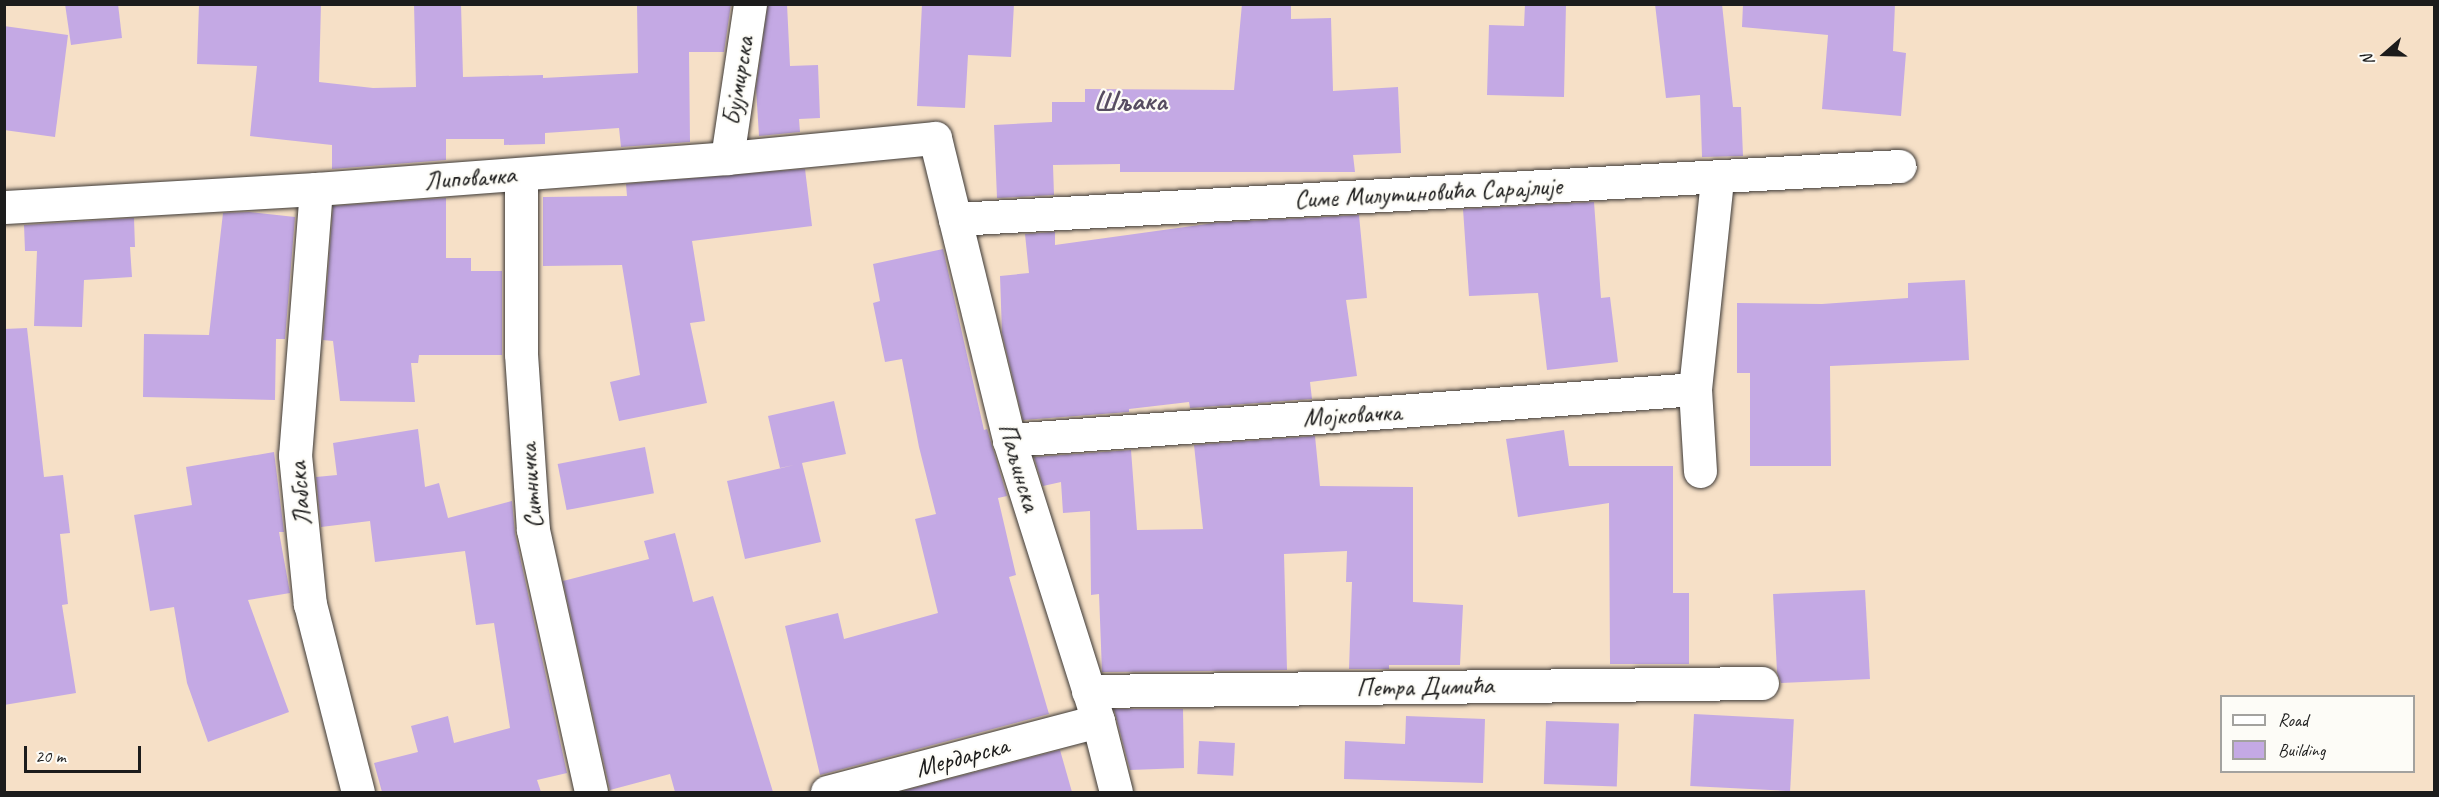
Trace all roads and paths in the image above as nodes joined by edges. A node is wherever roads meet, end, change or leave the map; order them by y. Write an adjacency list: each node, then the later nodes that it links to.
1 (750, 4): 3 (street, Бујмирска)
2 (935, 138): 3 (street, Липовачка); 9 (street, Паљинска)
3 (727, 158): 5 (street, Липовачка)
4 (1900, 166): 6 (street, Симе Милутиновића Сарајлије)
5 (521, 174): 7 (street, Липовачка); 17 (street, Ситничка)
6 (1717, 178): 9 (street, Симе Милутиновића Сарајлије); 10 (street)
7 (315, 189): 8 (street, Липовачка); 16 (street, Лабска)
8 (4, 207)
9 (955, 219): 11 (street, Паљинска)
10 (1695, 389): 11 (street, Мојковачка); 12 (street)
11 (1009, 440): 14 (street, Паљинска)
12 (1700, 471)
13 (1762, 683): 14 (street, Петра Димића)
14 (1088, 691): 15 (street, Паљинска)
15 (1098, 721): 18 (street, Мердарска); 19 (street, Паљинска)
16 (358, 792)
17 (591, 792)
18 (827, 792)
19 (1116, 792)

